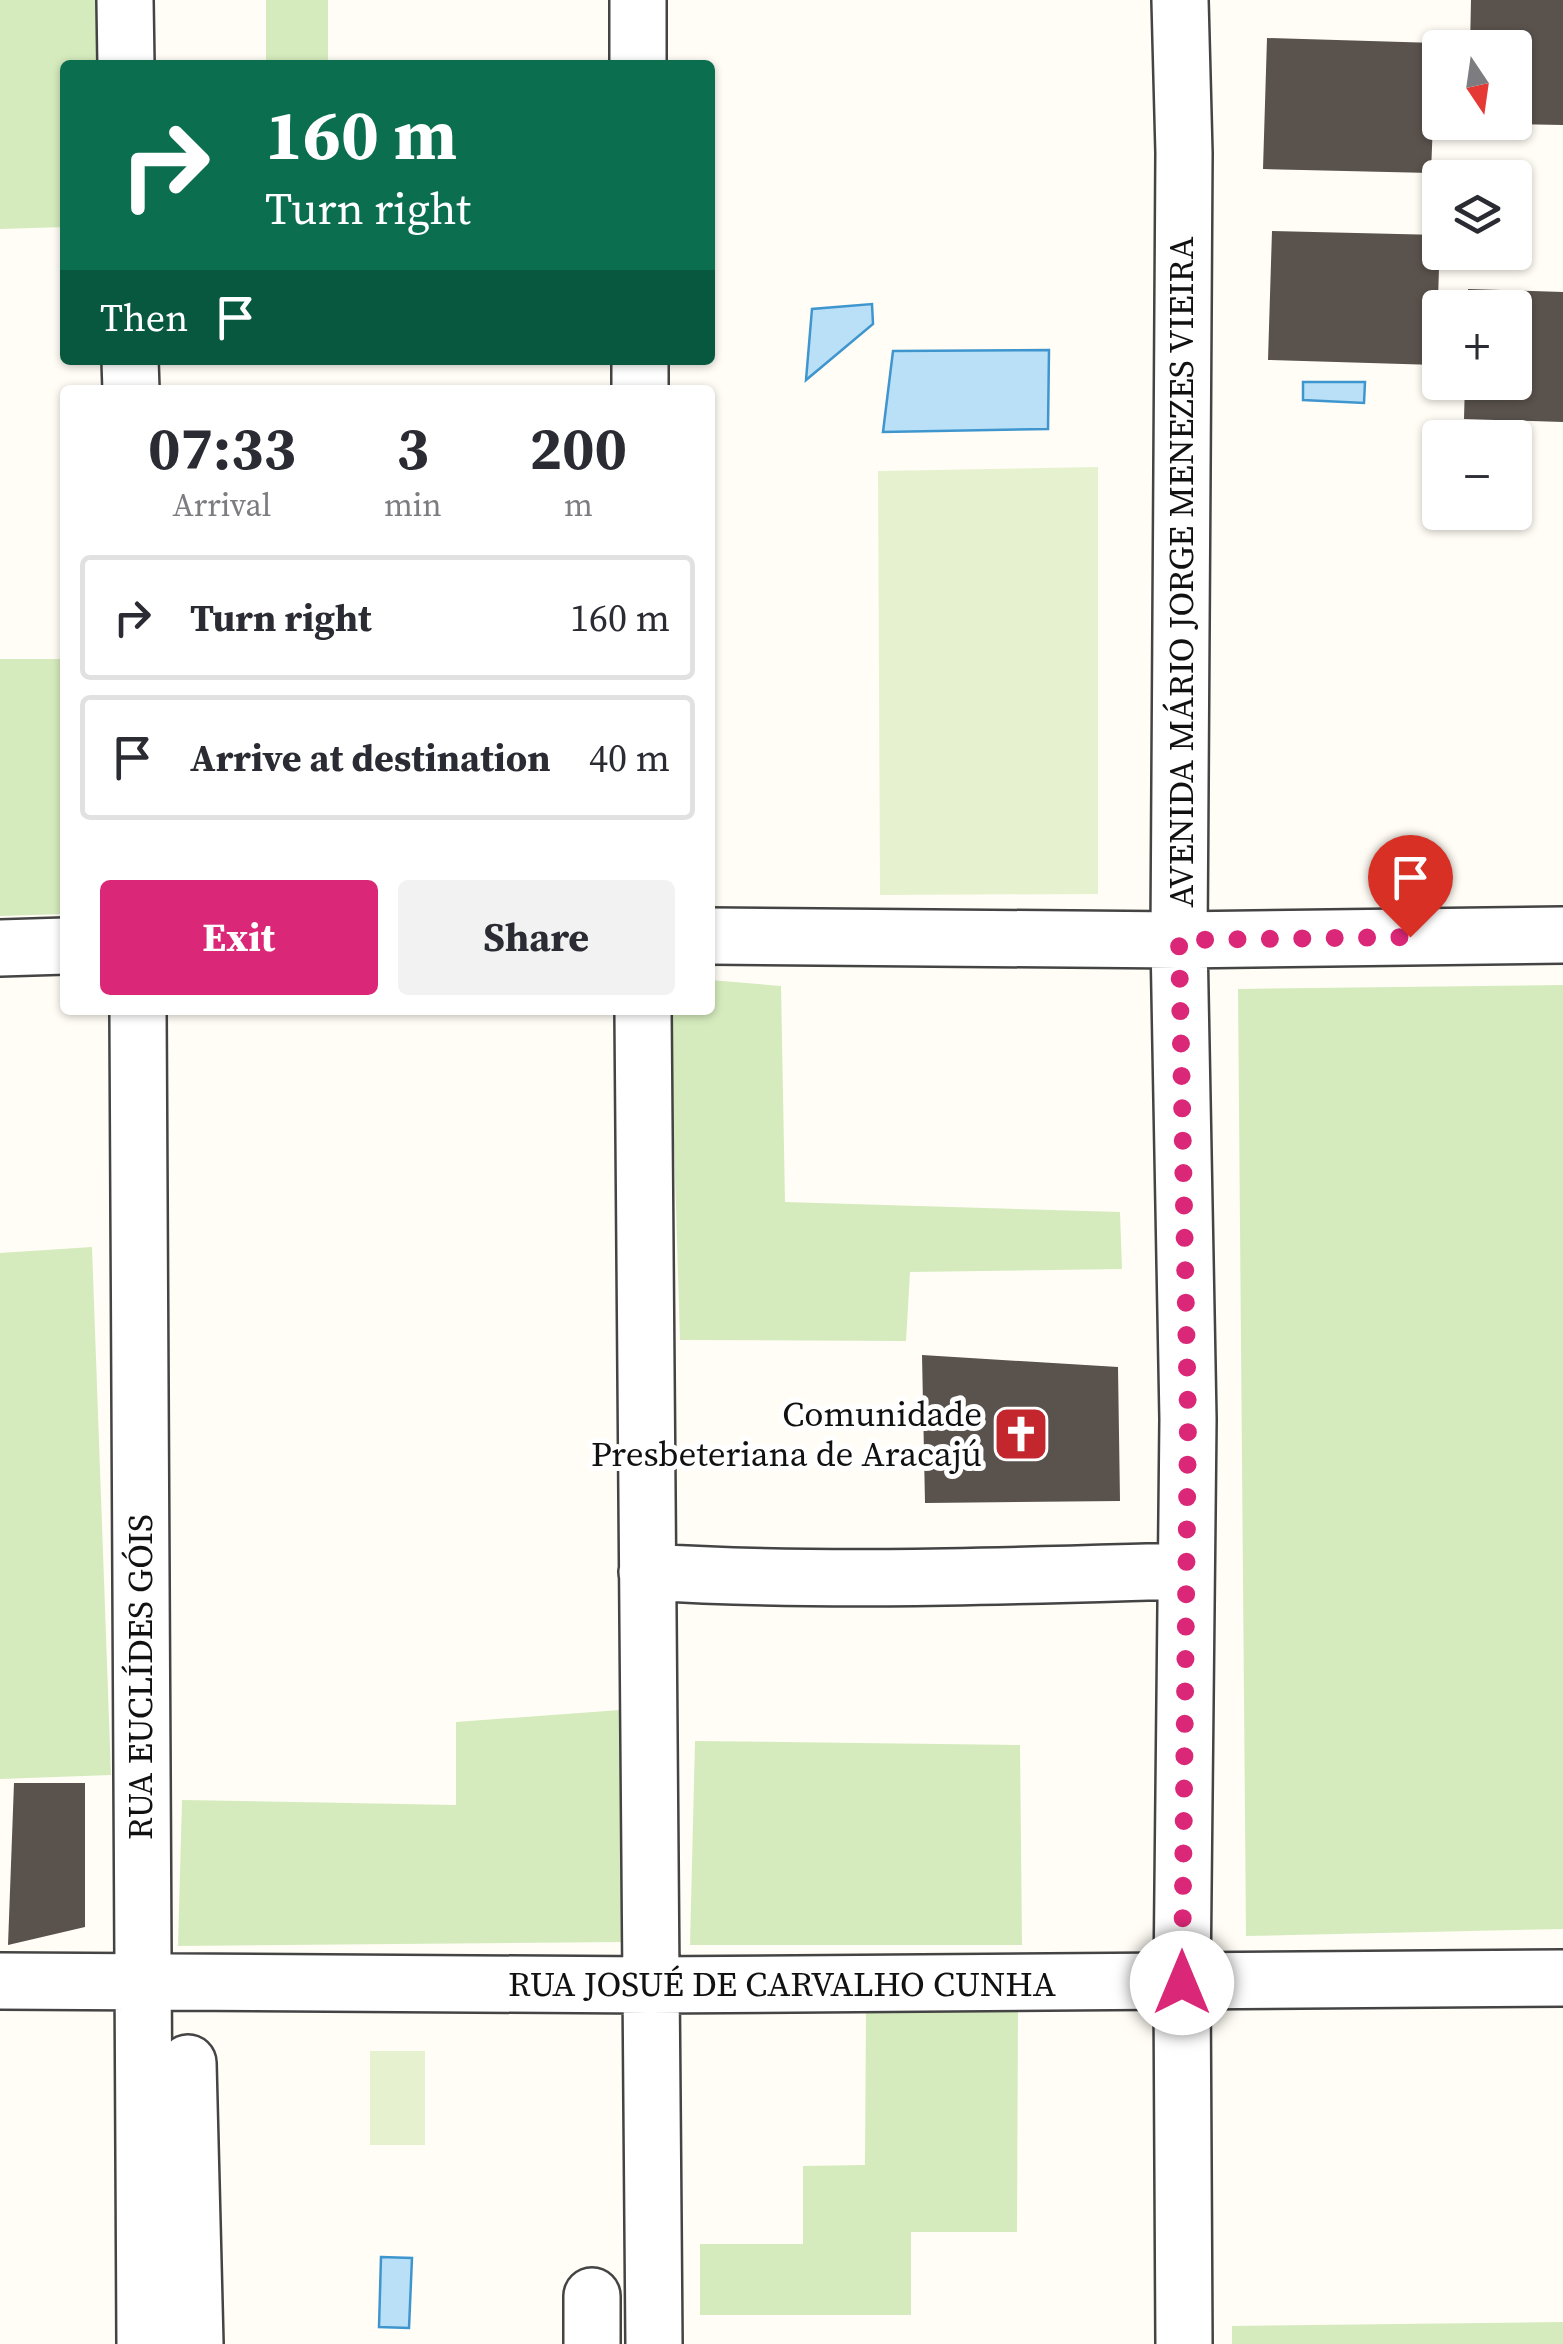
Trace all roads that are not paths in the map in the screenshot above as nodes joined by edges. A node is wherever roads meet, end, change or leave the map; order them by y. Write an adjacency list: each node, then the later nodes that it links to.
1 (125, 0): 4 (street)
2 (638, 0): 5 (street)
3 (1180, 0): 8 (street, AVENIDA MÁRIO JORGE MENEZES VIEIRA)
4 (126, 60)
5 (638, 60)
6 (1563, 934): 8 (street)
7 (715, 936): 8 (street)
8 (1179, 940): 13 (street, AVENIDA MÁRIO JORGE MENEZES VIEIRA)
9 (60, 946): 10 (street)
10 (0, 948)
11 (138, 1015): 17 (street, RUA EUCLÍDES GÓIS)
12 (643, 1015): 14 (street)
13 (1185, 1571): 14 (street); 18 (street, AVENIDA MÁRIO JORGE MENEZES VIEIRA)
14 (647, 1572): 19 (street)
15 (1563, 1978): 18 (street, RUA JOSUÉ DE CARVALHO CUNHA)
16 (0, 1981): 17 (street, RUA JOSUÉ DE CARVALHO CUNHA)
17 (141, 1982): 19 (street, RUA JOSUÉ DE CARVALHO CUNHA); 21 (street, RUA EUCLÍDES GÓIS)
18 (1182, 1983): 19 (street, RUA JOSUÉ DE CARVALHO CUNHA); 24 (street, AVENIDA MÁRIO JORGE MENEZES VIEIRA)
19 (651, 1985): 23 (street)
20 (188, 2062): 22 (street)
21 (145, 2344)
22 (196, 2344)
23 (654, 2344)
24 (1184, 2344)

